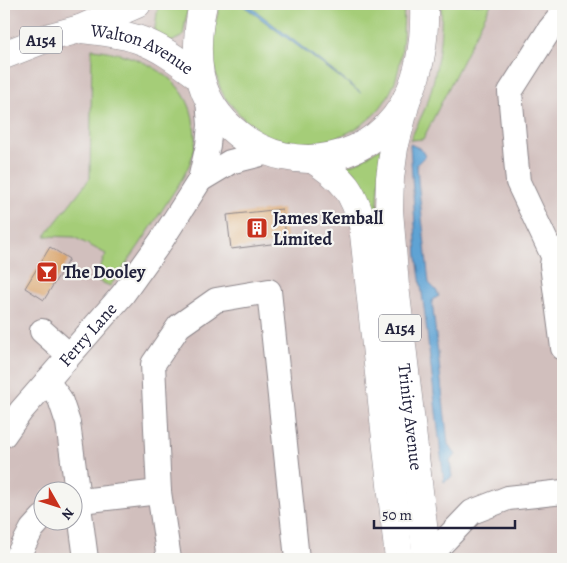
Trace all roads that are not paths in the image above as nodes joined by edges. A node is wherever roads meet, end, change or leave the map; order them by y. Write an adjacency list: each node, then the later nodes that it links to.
1 (137, 4): 5 (main road, Walton Avenue / A154)
2 (203, 4): 7 (main road)
3 (424, 4): 8 (main road)
4 (563, 12): 12 (street)
5 (80, 29): 6 (main road, Walton Avenue / A154); 7 (main road, Walton Avenue / A154)
6 (4, 54)
7 (204, 88): 9 (main road); 11 (street, Ferry Lane)
8 (407, 98): 10 (main road); 29 (main road, Trinity Avenue / A154)
9 (269, 152): 10 (main road); 11 (street, Ferry Lane)
10 (314, 160): 28 (main road, Trinity Avenue / A154)
11 (200, 180): 15 (street, Ferry Lane)
12 (558, 252): 14 (street)
13 (42, 331): 15 (street)
14 (563, 348)
15 (70, 355): 16 (street, Ferry Lane)
16 (47, 381): 17 (street, Ferry Lane); 18 (street)
17 (4, 435)
18 (73, 480)
19 (159, 492): 21 (street); 26 (street); 27 (street)
20 (563, 492): 29 (street)
21 (82, 501)
22 (32, 529): 24 (street)
23 (81, 530): 25 (street)
24 (16, 559)
25 (86, 559)
26 (169, 559)
27 (297, 559)
28 (399, 559)
29 (427, 559)

